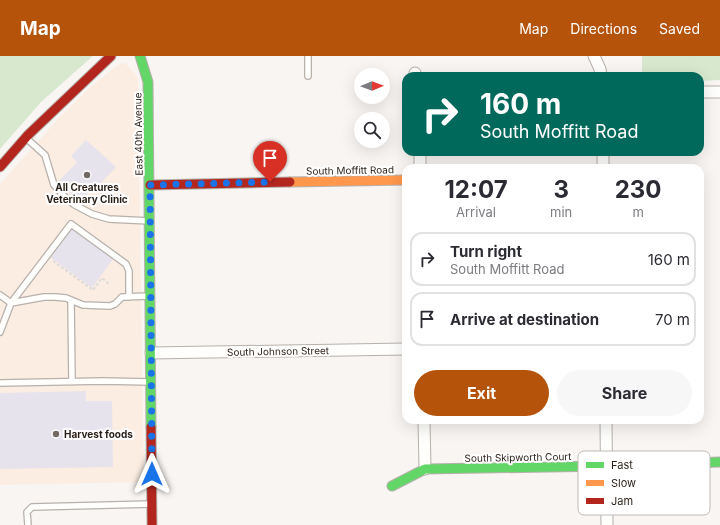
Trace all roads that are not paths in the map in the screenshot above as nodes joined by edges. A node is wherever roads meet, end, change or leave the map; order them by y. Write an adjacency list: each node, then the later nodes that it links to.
1 (111, 56): 9 (street)
2 (140, 56): 12 (street, East 40th Avenue)
3 (308, 56): 6 (lane)
4 (594, 56): 5 (street)
5 (600, 72)
6 (308, 76)
7 (704, 92): 8 (street)
8 (720, 92)
9 (26, 138): 10 (street); 13 (lane)
10 (0, 168)
11 (402, 180): 12 (street, South Moffitt Road)
12 (150, 185): 13 (street, East 40th Avenue)
13 (150, 221): 16 (street, East 40th Avenue)
14 (0, 294): 18 (lane)
15 (129, 296): 16 (lane); 17 (lane); 18 (lane)
16 (150, 296): 22 (street, East 40th Avenue)
17 (71, 300): 18 (lane); 23 (lane)
18 (11, 303): 19 (lane)
19 (2, 318): 20 (lane)
20 (0, 332)
21 (402, 349): 22 (street, South Johnson Street)
22 (151, 353): 24 (street, East 40th Avenue)
23 (72, 382): 24 (lane); 25 (lane)
24 (151, 382): 34 (street, East 40th Avenue)
25 (0, 383)
26 (424, 424): 32 (street)
27 (606, 424): 28 (street)
28 (607, 451)
29 (710, 462): 30 (street, South Skipworth Court)
30 (720, 462)
31 (578, 466): 32 (street, South Skipworth Court)
32 (425, 469): 33 (street, South Skipworth Court)
33 (392, 486)
34 (152, 504): 35 (lane); 36 (street, East 40th Avenue)
35 (28, 525)
36 (152, 525)

